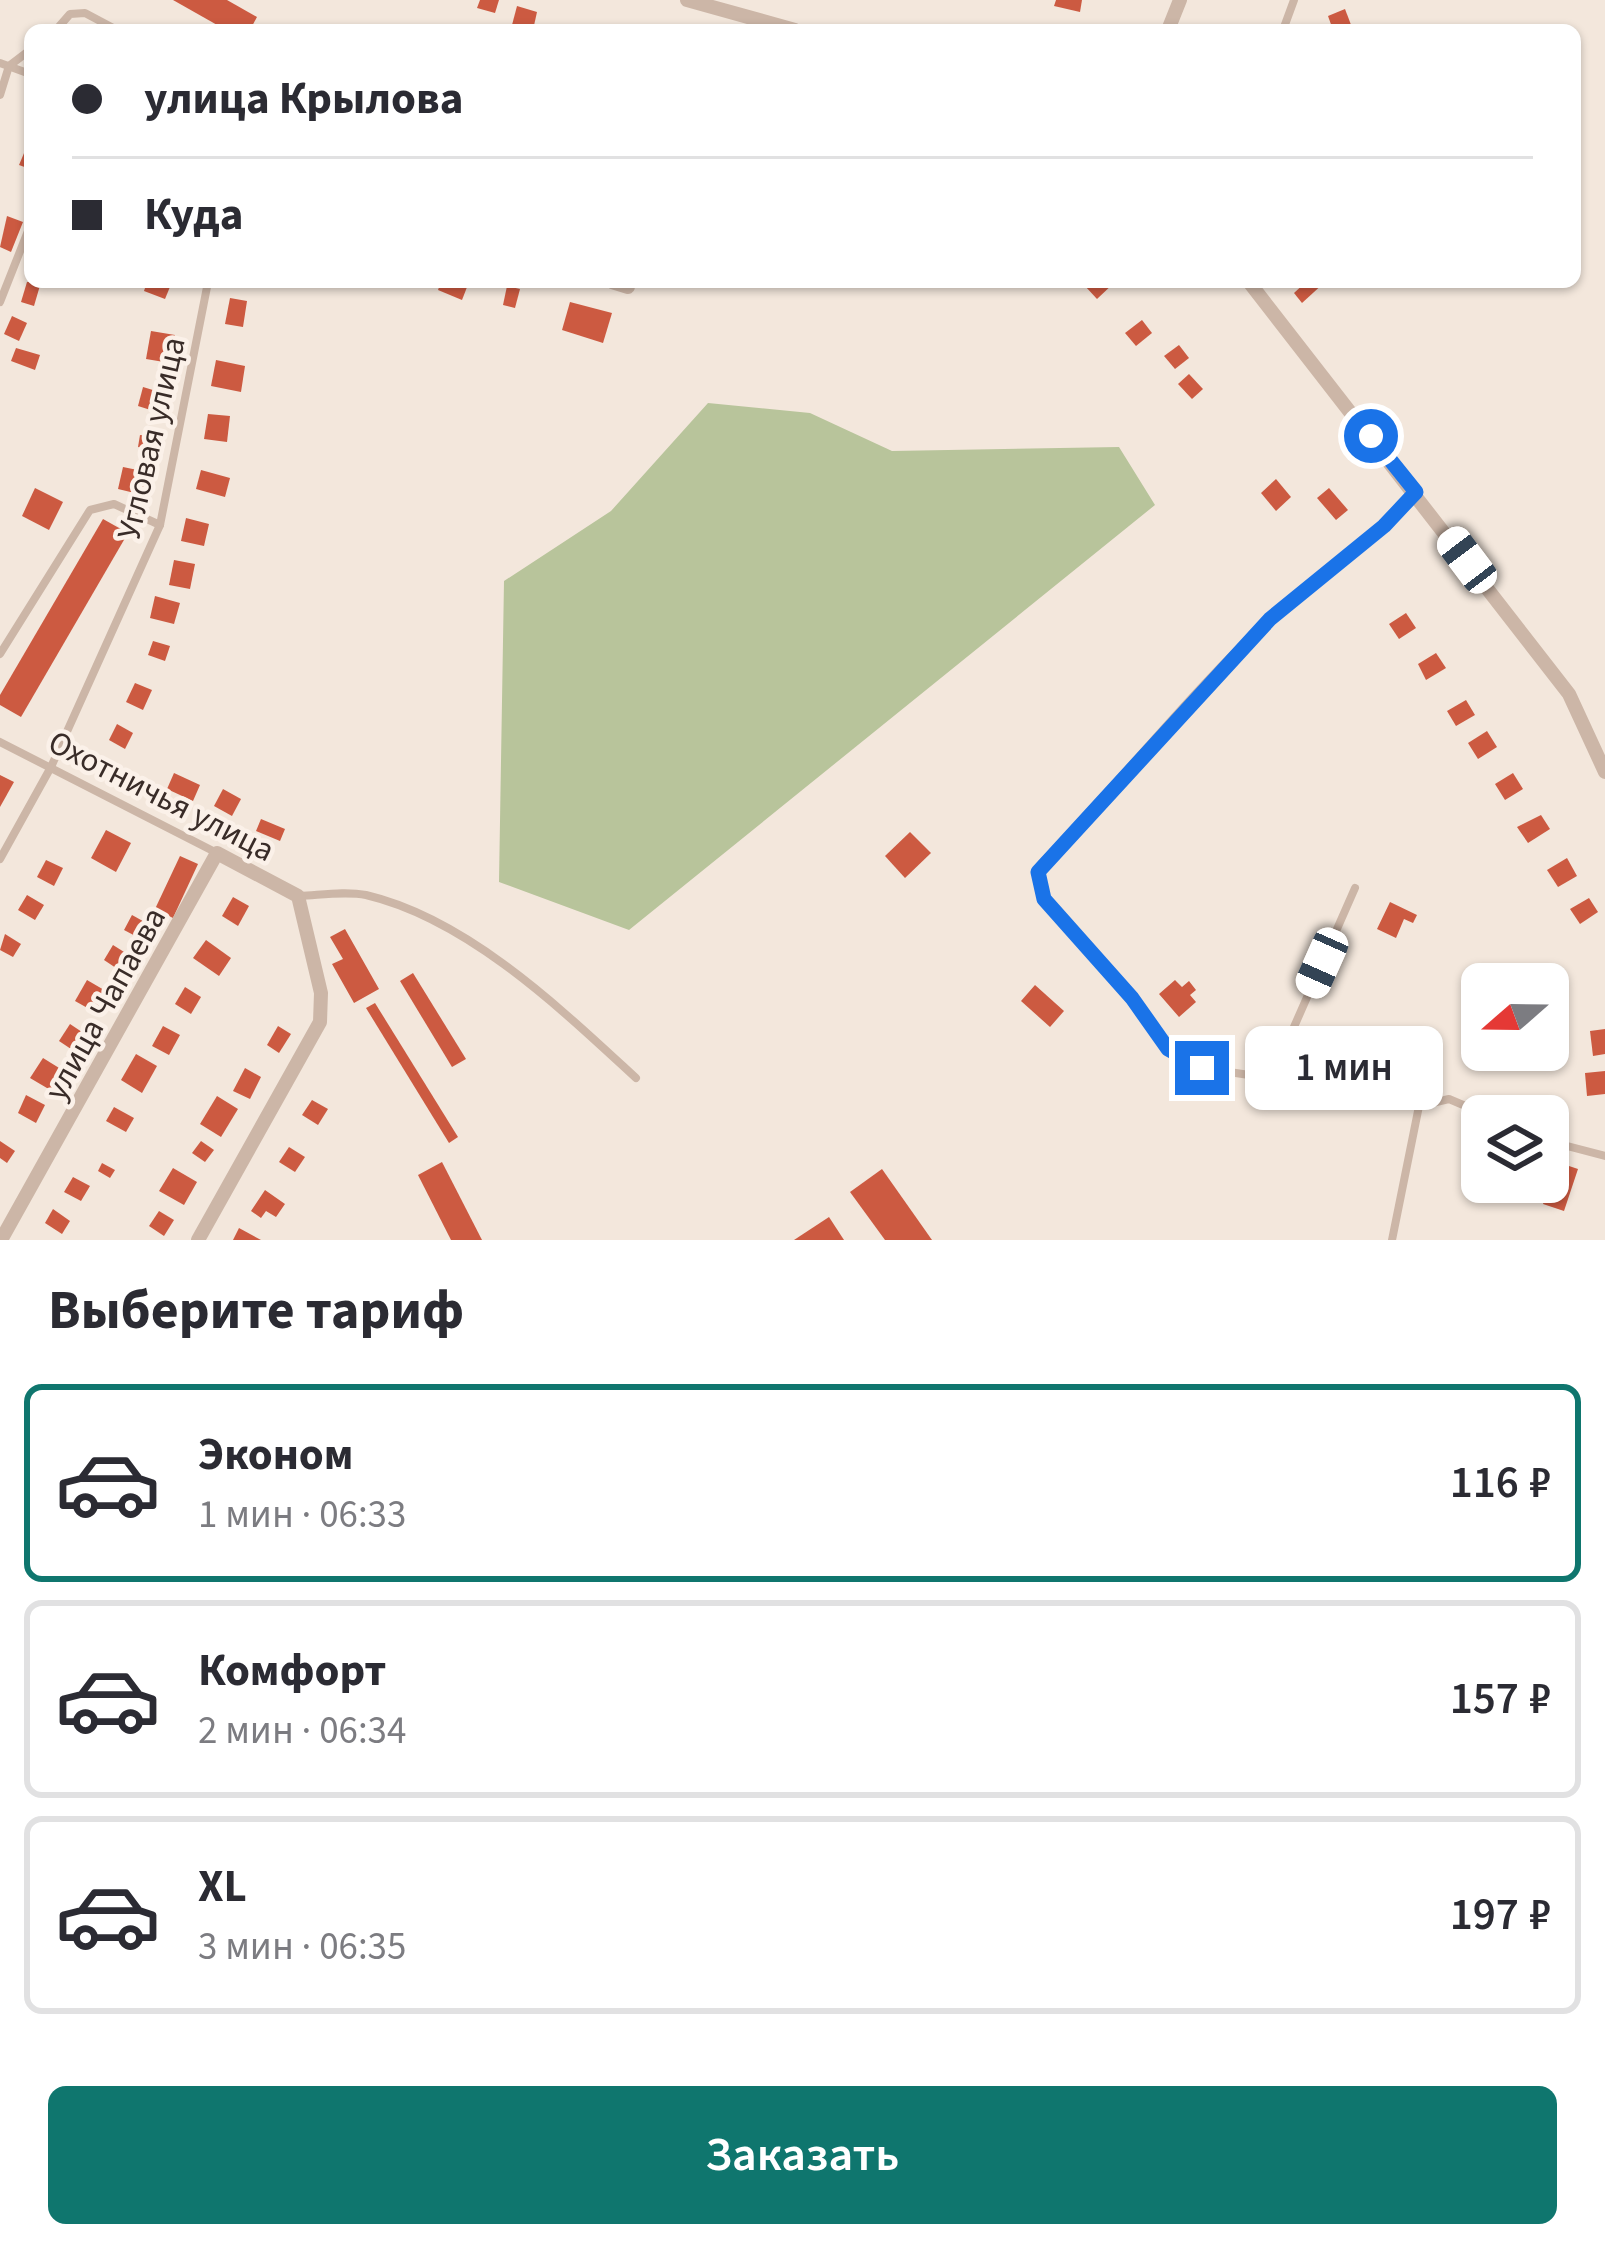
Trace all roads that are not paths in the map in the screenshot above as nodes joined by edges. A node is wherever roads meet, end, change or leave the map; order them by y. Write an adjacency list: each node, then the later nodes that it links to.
1 (687, 0): 4 (street)
2 (61, 24): 3 (lane)
3 (106, 24)
4 (773, 24)
5 (4, 64): 6 (lane)
6 (0, 95)
7 (24, 241): 10 (lane)
8 (207, 288): 12 (lane, Угловая улица)
9 (1254, 288): 11 (street)
10 (0, 302)
11 (1416, 492): 16 (street); 21 (lane)
12 (160, 525): 13 (lane); 15 (lane, Угловая улица)
13 (0, 654)
14 (0, 742): 15 (lane, Охотничья улица)
15 (51, 767): 17 (lane, Охотничья улица); 18 (lane, Угловая улица)
16 (1605, 772)
17 (217, 853): 20 (street, Охотничья улица); 27 (street, улица Чапаева)
18 (0, 859)
19 (1355, 888): 21 (lane)
20 (298, 896): 22 (lane); 28 (street)
21 (1273, 1077): 23 (lane)
22 (636, 1078)
23 (1424, 1101): 24 (lane); 29 (lane)
24 (1461, 1104)
25 (1569, 1147): 26 (lane)
26 (1605, 1156)
27 (1, 1240)
28 (198, 1240)
29 (1392, 1240)

